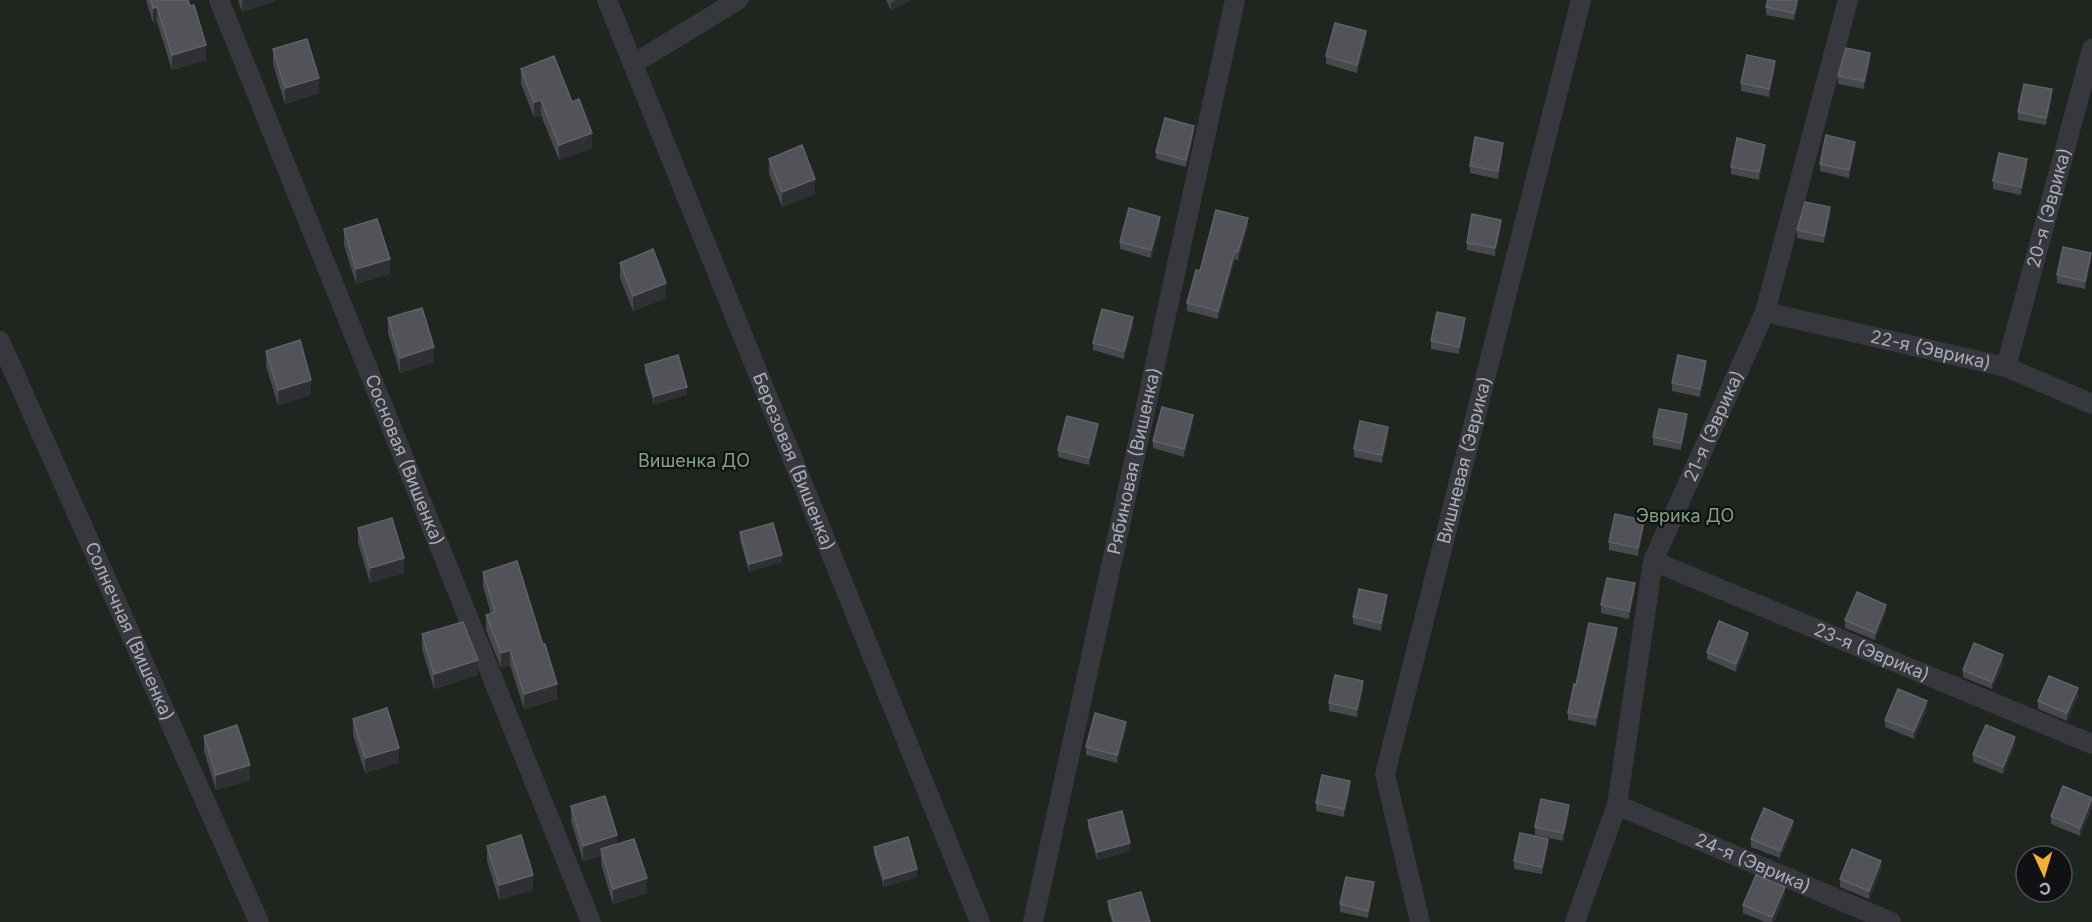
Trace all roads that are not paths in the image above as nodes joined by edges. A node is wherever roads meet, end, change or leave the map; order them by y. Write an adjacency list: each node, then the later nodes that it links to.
1 (219, 0): 17 (lane, Сосновая (Вишенка))
2 (607, 0): 8 (lane, Березовая (Вишенка))
3 (738, 0): 8 (lane)
4 (1235, 0): 19 (lane, Рябиновая (Вишенка))
5 (1581, 0): 20 (lane, Вишневая (Эврика))
6 (1848, 0): 9 (lane, 21-я (Эврика))
7 (2092, 49): 11 (lane, 20-я (Эврика))
8 (633, 64): 18 (lane, Березовая (Вишенка))
9 (1765, 312): 11 (lane, 22-я (Эврика)); 13 (lane, 21-я (Эврика))
10 (0, 341): 16 (lane, Солнечная (Вишенка))
11 (2006, 368): 12 (lane, 22-я (Эврика))
12 (2092, 404)
13 (1653, 561): 14 (lane, 23-я (Эврика)); 15 (lane, 21-я (Эврика))
14 (2092, 744)
15 (1617, 805): 21 (lane, 21-я (Эврика)); 22 (lane, 24-я (Эврика))
16 (259, 922)
17 (591, 922)
18 (980, 922)
19 (1033, 922)
20 (1420, 922)
21 (1575, 922)
22 (1891, 922)

